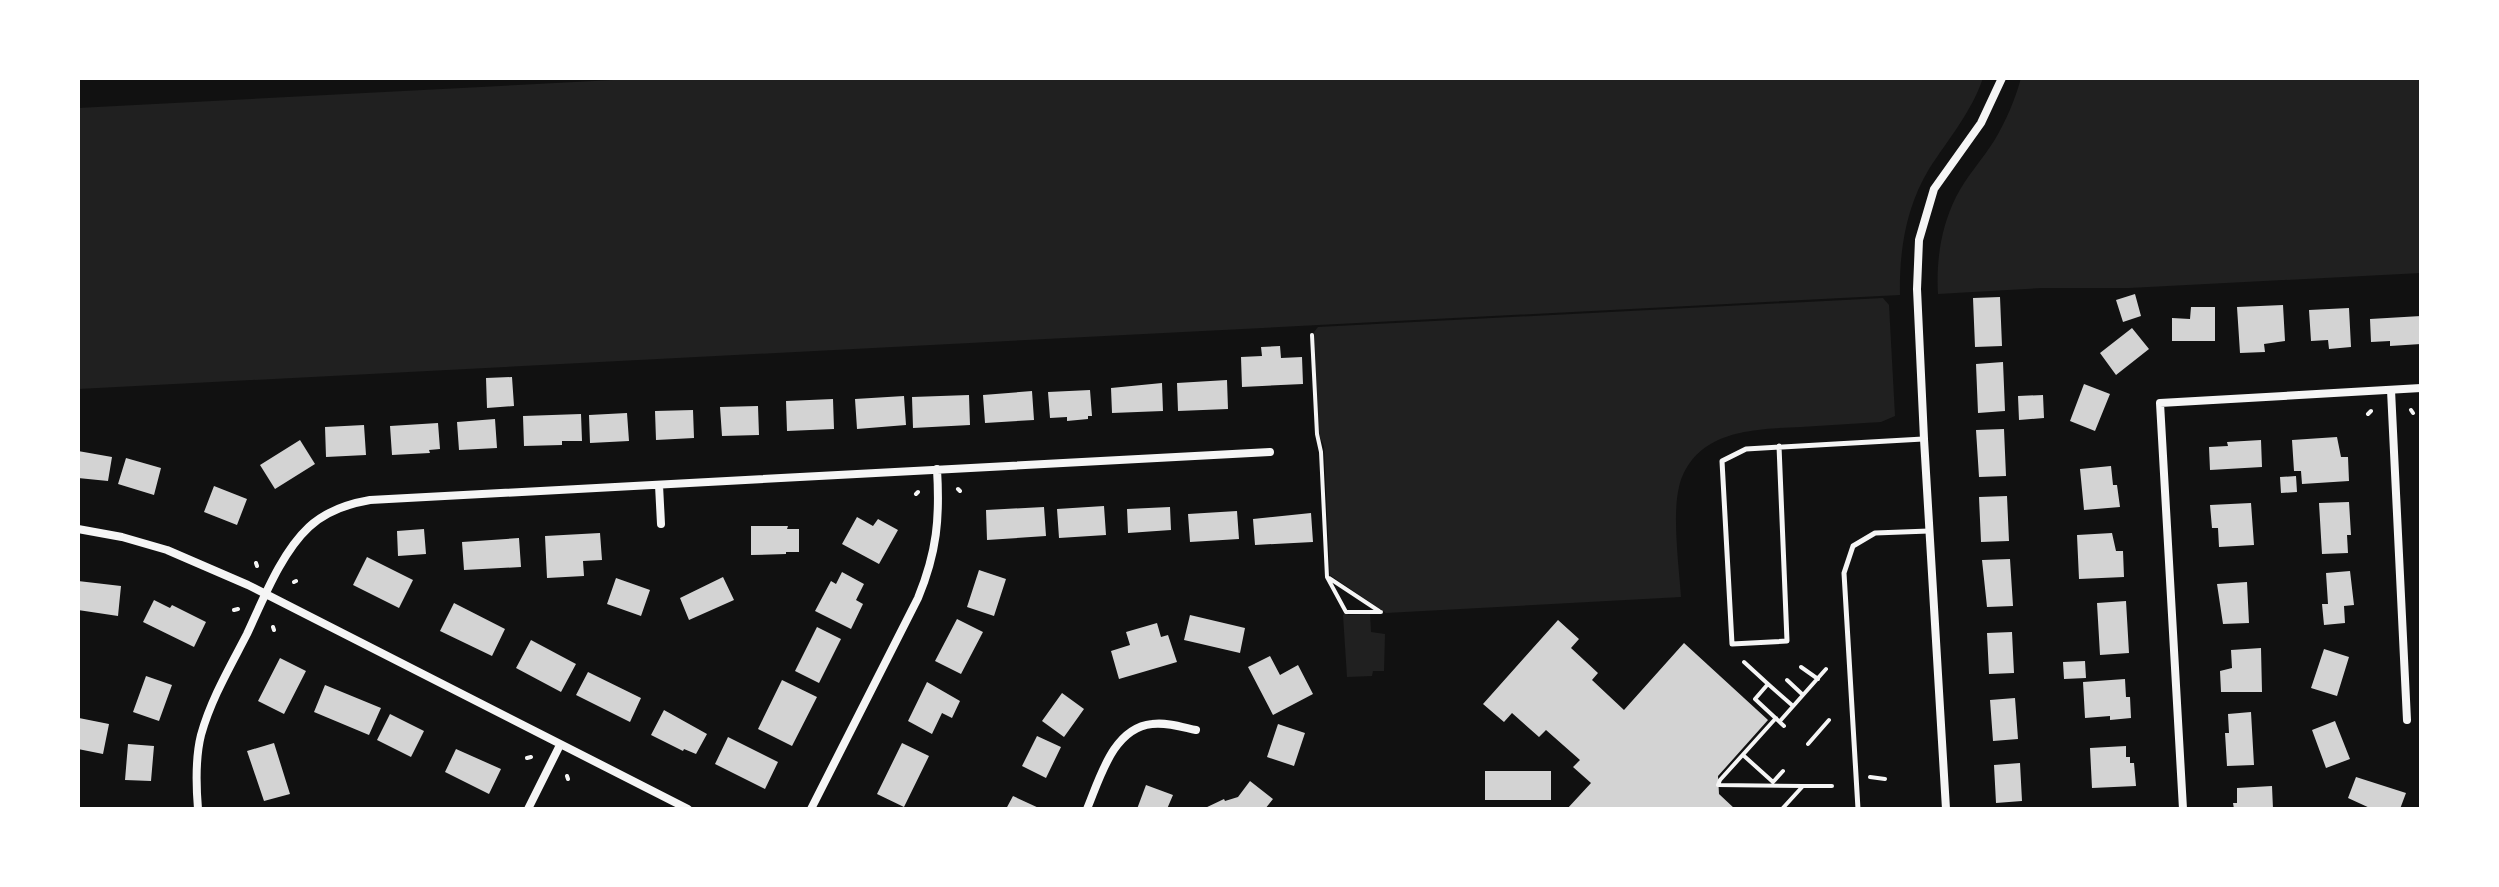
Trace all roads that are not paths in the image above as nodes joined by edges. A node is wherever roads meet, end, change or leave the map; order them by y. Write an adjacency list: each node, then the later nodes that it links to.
1 (2002, 78): 4 (street)
2 (2421, 388): 3 (street)
3 (2391, 390): 13 (street); 23 (street)
4 (1924, 439): 5 (lane); 11 (street)
5 (1779, 446): 5 (lane)
6 (1270, 452): 7 (street)
7 (937, 469): 8 (street); 19 (street)
8 (659, 485): 9 (street); 12 (street)
9 (661, 524)
10 (78, 529): 12 (street)
11 (1930, 531): 21 (lane); 22 (street)
12 (266, 595): 15 (street); 16 (street)
13 (2407, 720)
14 (1196, 730): 20 (street)
15 (560, 745): 17 (street); 18 (street)
16 (198, 809)
17 (528, 809)
18 (688, 809)
19 (811, 809)
20 (1087, 809)
21 (1858, 809)
22 (1946, 809)
23 (2183, 809)

